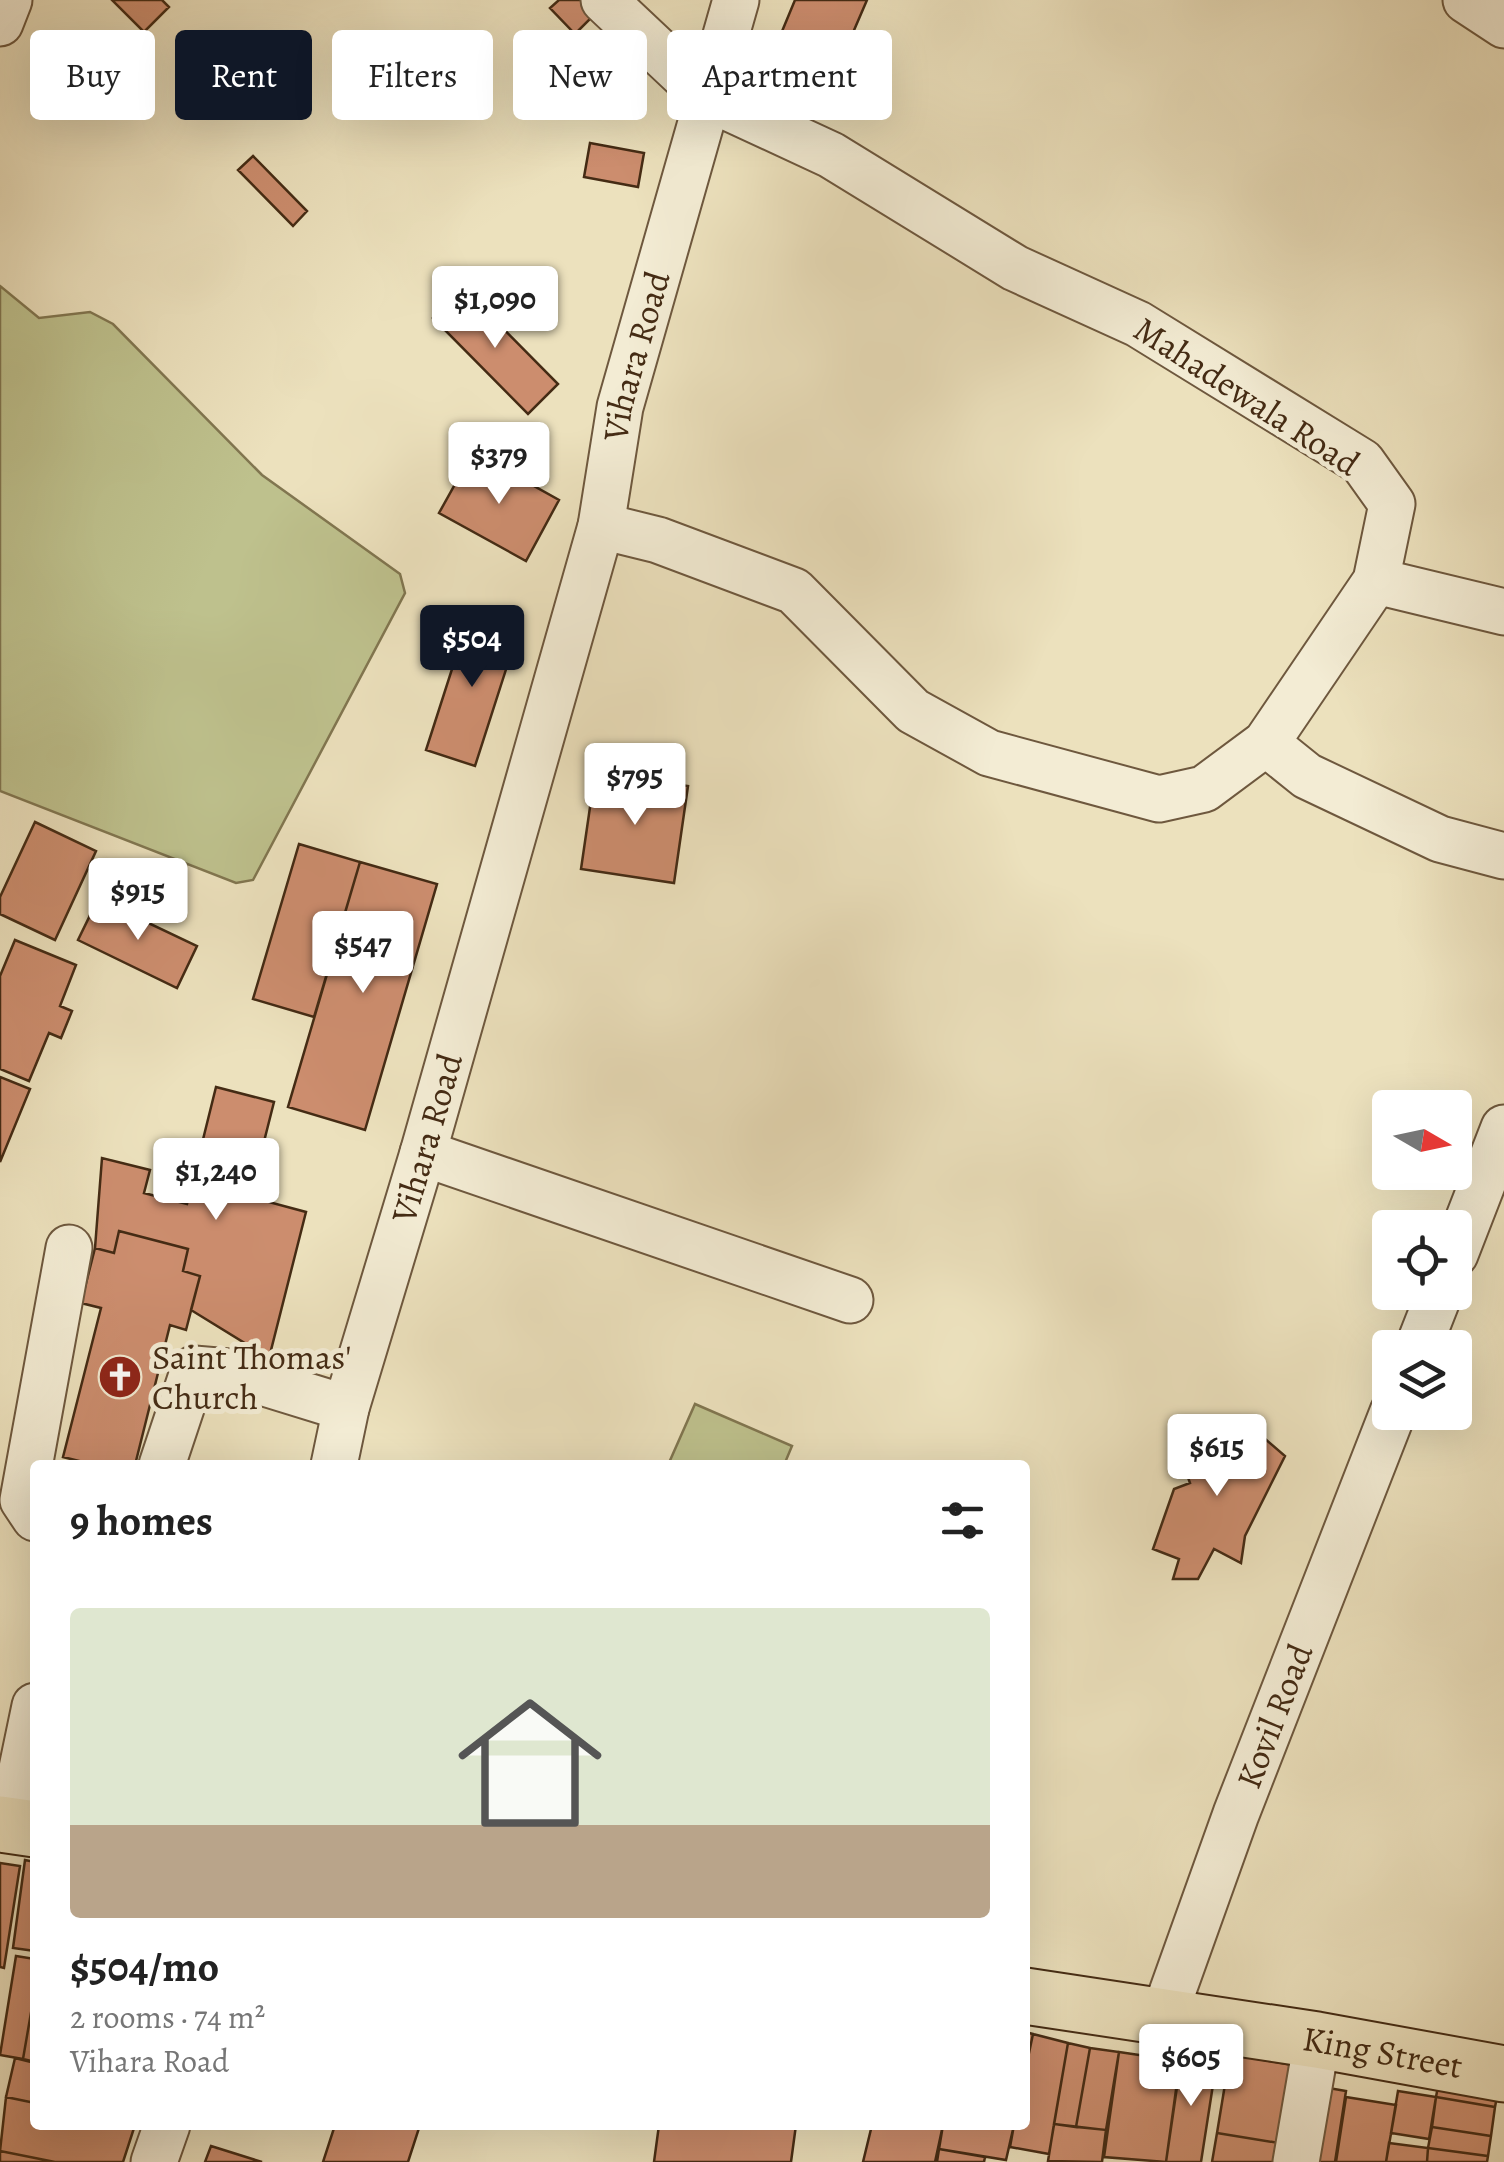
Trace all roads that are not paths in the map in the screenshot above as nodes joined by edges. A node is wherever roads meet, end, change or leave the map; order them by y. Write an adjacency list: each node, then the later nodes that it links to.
1 (8, 0): 5 (street)
2 (604, 0): 8 (street, Mahadewala Road)
3 (736, 0): 7 (street, Vihara Road)
4 (1466, 0): 6 (street)
5 (0, 23)
6 (1504, 25)
7 (727, 30)
8 (667, 59)
9 (702, 120): 11 (street, Vihara Road)
10 (755, 120): 12 (street, Mahadewala Road)
11 (601, 526): 14 (street, Mahadewala Road); 17 (street, Vihara Road)
12 (1376, 581): 13 (street); 14 (street, Mahadewala Road)
13 (1504, 612)
14 (1266, 743): 15 (street)
15 (1504, 856)
16 (1504, 1128): 18 (street)
17 (423, 1154): 20 (street); 21 (street, Vihara Road)
18 (1472, 1210)
19 (70, 1248): 23 (street)
20 (850, 1300)
21 (346, 1408): 24 (street); 25 (street, Vihara Road)
22 (1386, 1430): 31 (street, Kovil Road)
23 (31, 1460)
24 (164, 1460)
25 (335, 1460)
26 (30, 1467): 27 (street)
27 (30, 1510)
28 (30, 1736): 29 (street)
29 (15, 1826)
30 (1030, 1997): 31 (main road, King Street)
31 (1163, 2018): 32 (main road, King Street)
32 (1317, 2040): 33 (main road, King Street); 36 (street)
33 (1504, 2074)
34 (165, 2130): 35 (street)
35 (154, 2162)
36 (1296, 2162)

